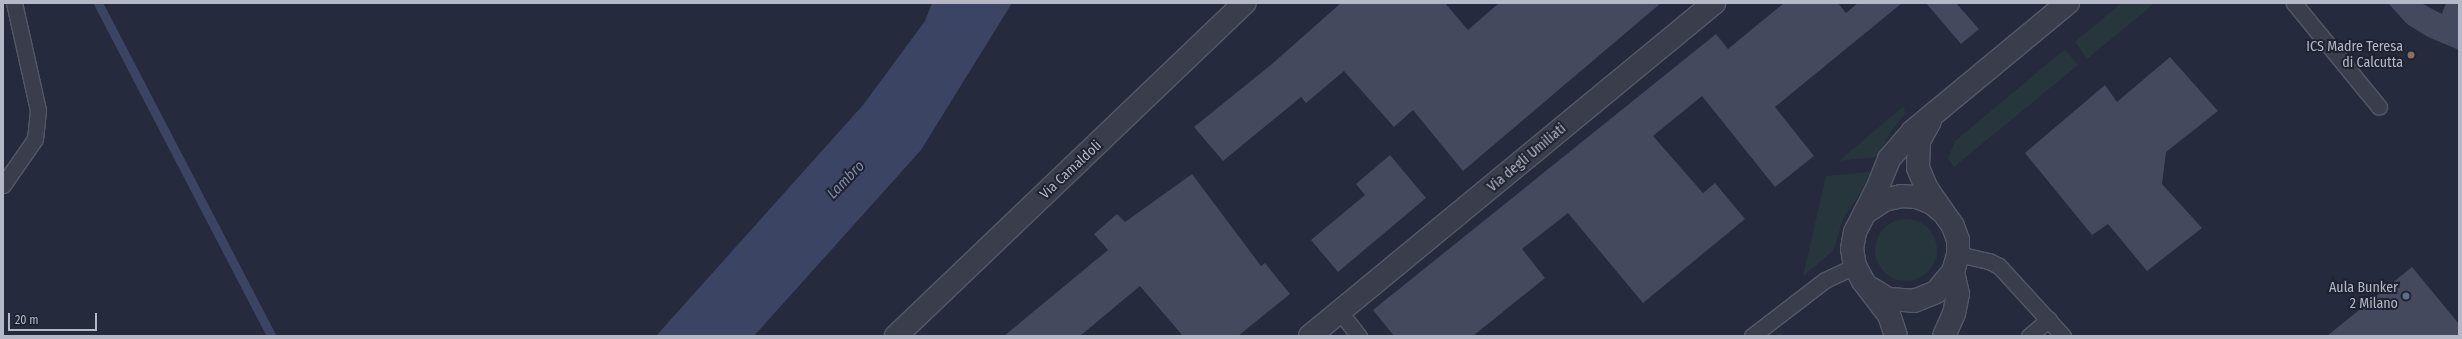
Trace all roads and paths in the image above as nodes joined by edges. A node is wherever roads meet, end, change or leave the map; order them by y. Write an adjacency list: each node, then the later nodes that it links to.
1 (14, 3): 8 (lane)
2 (1244, 3): 15 (street, Via Camaldoli)
3 (1714, 3): 13 (street, Via degli Umiliati)
4 (2068, 3): 7 (street)
5 (2294, 3): 6 (lane)
6 (2379, 107)
7 (1940, 109): 9 (street); 10 (street)
8 (3, 185)
9 (1944, 213): 10 (street); 11 (street)
10 (1865, 214): 12 (street)
11 (1955, 263): 12 (street); 14 (lane); 20 (street)
12 (1860, 274): 18 (lane); 19 (street)
13 (1340, 312): 16 (street, Via degli Umiliati); 17 (lane)
14 (2049, 319): 21 (lane); 22 (lane)
15 (896, 336)
16 (1310, 336)
17 (1359, 336)
18 (1752, 336)
19 (1896, 336)
20 (1944, 336)
21 (2030, 336)
22 (2063, 336)

